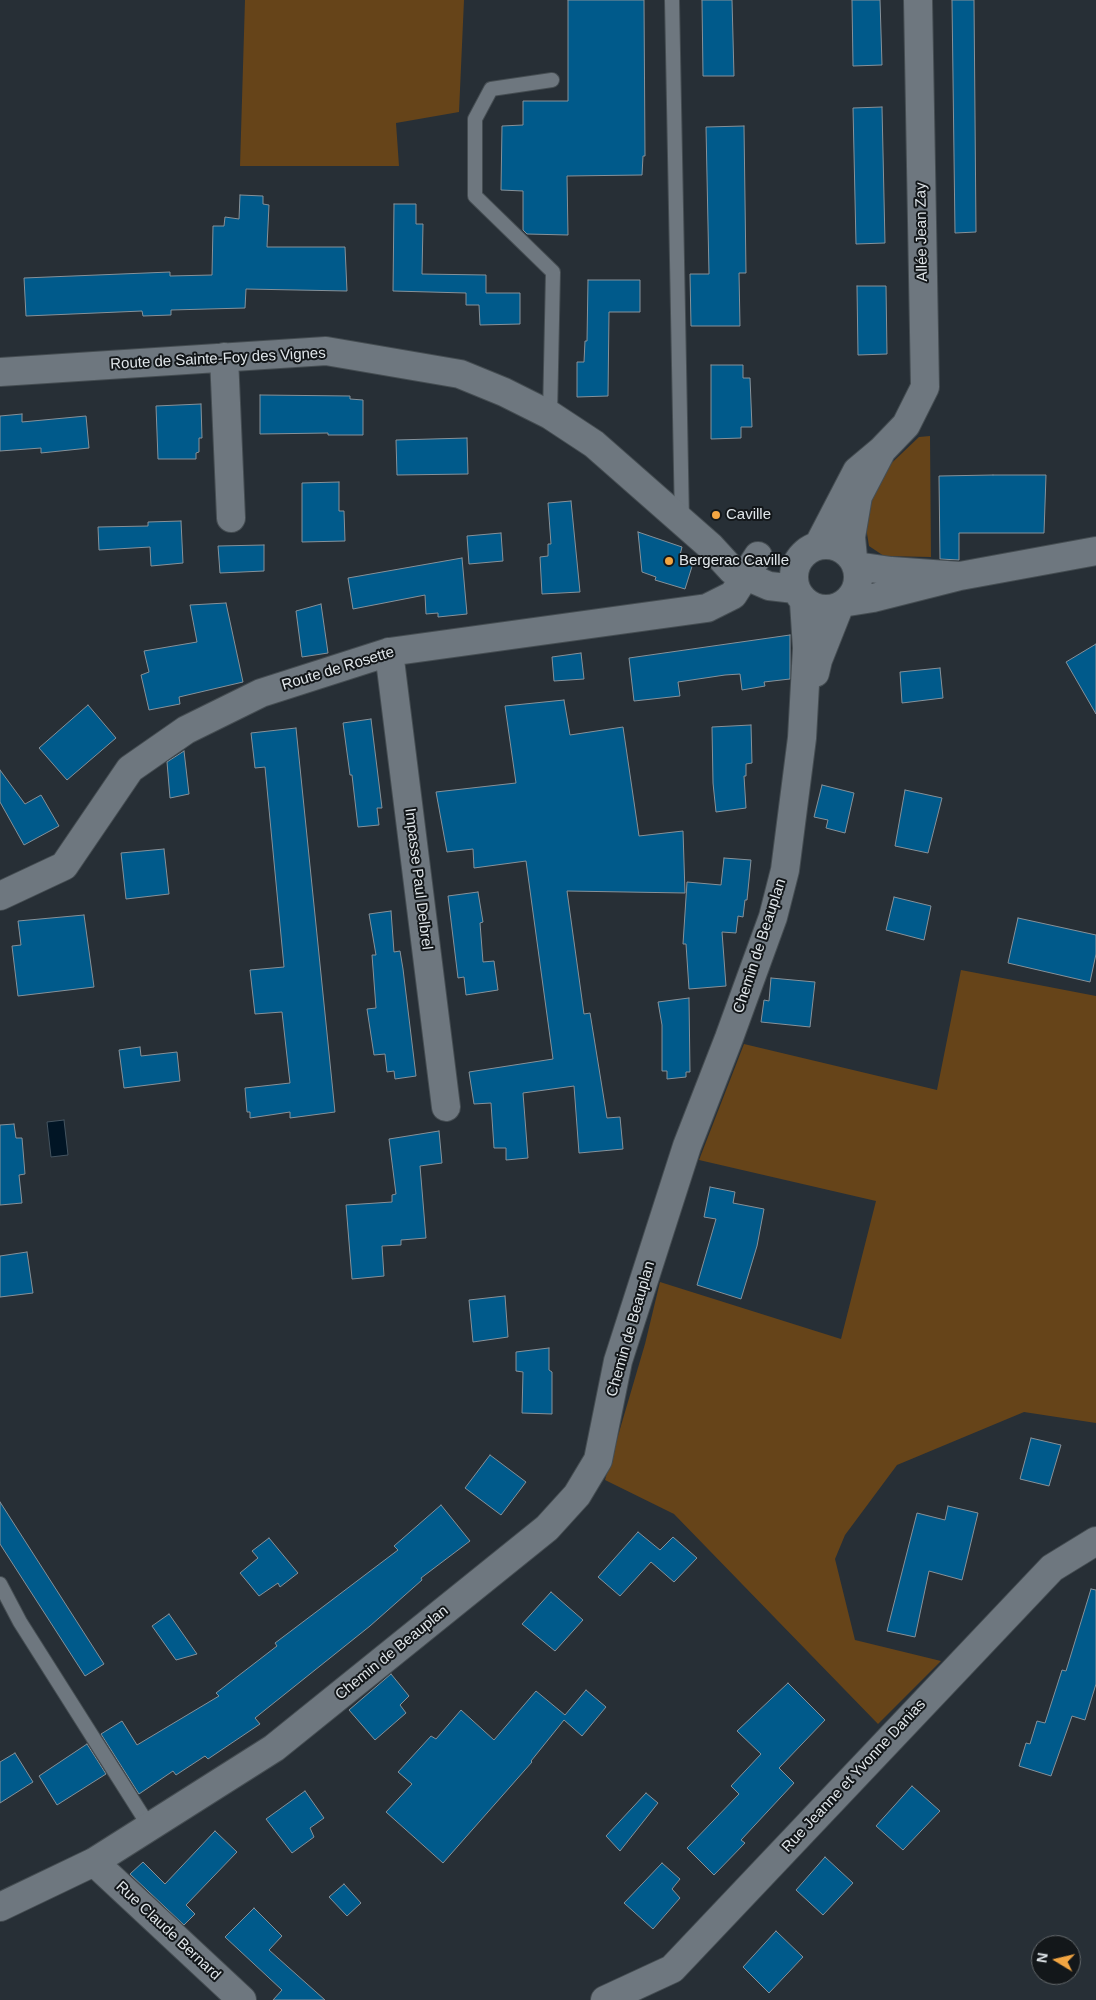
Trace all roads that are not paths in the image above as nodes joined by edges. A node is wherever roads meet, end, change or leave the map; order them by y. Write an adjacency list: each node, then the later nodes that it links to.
1 (672, 0): 9 (lane)
2 (918, 0): 7 (street, Allée Jean Zay)
3 (552, 80): 6 (lane)
4 (224, 356): 5 (street, Route de Sainte-Foy des Vignes); 6 (street, Route de Sainte-Foy des Vignes); 8 (street)
5 (0, 372)
6 (550, 416): 9 (street, Route de Sainte-Foy des Vignes)
7 (882, 450): 10 (street, Allée Jean Zay); 12 (street, Allée Jean Zay)
8 (231, 518)
9 (682, 521): 13 (street, Route de Sainte-Foy des Vignes)
10 (812, 549): 12 (street); 13 (street); 15 (street)
11 (1096, 551): 14 (street)
12 (855, 562): 14 (street); 16 (street)
13 (752, 566): 15 (street, Route de Sainte-Foy des Vignes); 17 (street, Route de Rosette)
14 (960, 576): 16 (street)
15 (800, 596): 16 (street); 18 (street, Chemin de Beauplan)
16 (844, 604): 18 (street, Chemin de Beauplan)
17 (389, 652): 19 (street, Route de Rosette); 20 (street, Impasse Paul Delbrel)
18 (802, 738): 23 (street, Chemin de Beauplan)
19 (0, 896)
20 (446, 1106)
21 (1096, 1540): 27 (street, Rue Jeanne et Yvonne Danias)
22 (0, 1584): 23 (lane)
23 (149, 1826): 24 (street, Chemin de Beauplan)
24 (94, 1862): 25 (street, Chemin de Beauplan); 26 (street, Rue Claude Bernard)
25 (0, 1907)
26 (242, 2000)
27 (605, 2000)

